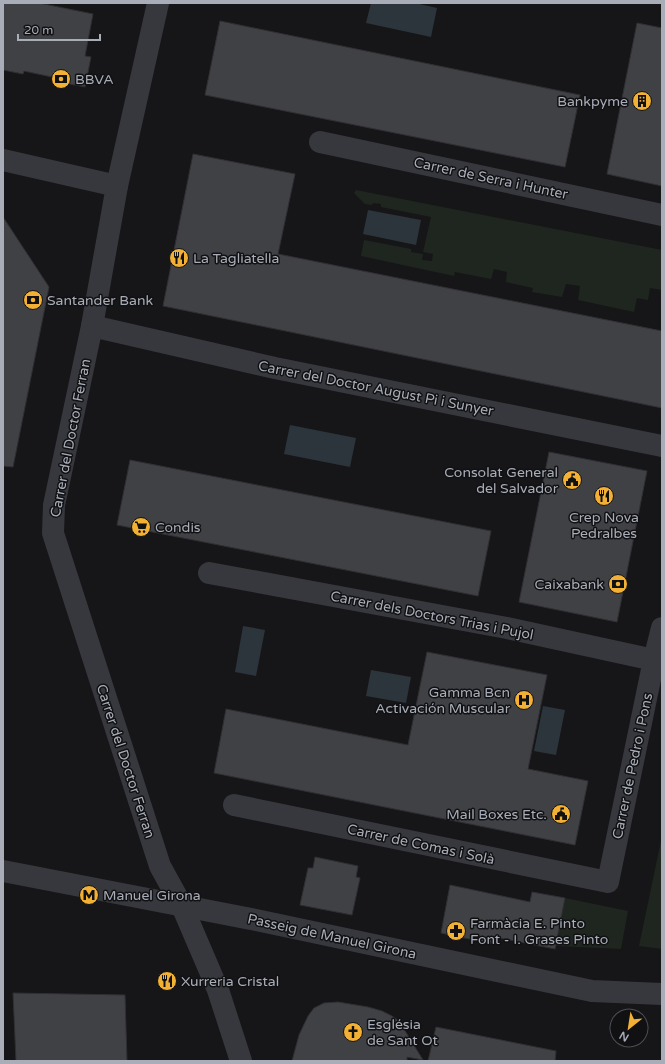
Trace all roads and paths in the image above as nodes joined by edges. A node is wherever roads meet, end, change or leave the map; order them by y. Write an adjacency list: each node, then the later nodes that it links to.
1 (158, 3): 4 (street, Carrer del Doctor Ferran)
2 (320, 142): 5 (street, Carrer de Serra i Hunter)
3 (3, 160): 4 (street)
4 (117, 186): 6 (street, Carrer del Doctor Ferran)
5 (662, 216)
6 (92, 326): 7 (street, Carrer del Doctor August Pi i Sunyer); 14 (street, Carrer del Doctor Ferran)
7 (662, 446)
8 (209, 573): 10 (street, Carrer dels Doctors Trias i Pujol)
9 (662, 628): 10 (street, Carrer de Pedro i Pons)
10 (654, 660): 13 (street, Carrer de Pedro i Pons)
11 (234, 806): 13 (street, Carrer de Comas i Solà)
12 (3, 871): 14 (street, Passeig de Manuel Girona)
13 (608, 882)
14 (182, 906): 15 (street, Passeig de Manuel Girona); 16 (street, Carrer del Doctor Ferran)
15 (662, 994)
16 (241, 1061)

